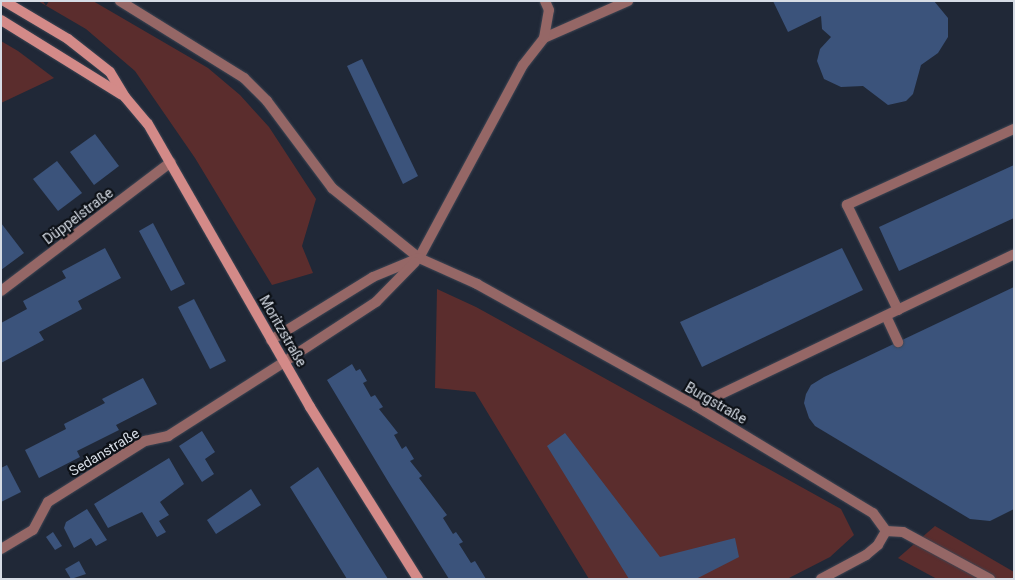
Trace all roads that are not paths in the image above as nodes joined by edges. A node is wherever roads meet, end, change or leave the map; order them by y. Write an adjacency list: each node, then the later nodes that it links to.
1 (4, 1): 7 (main road, Moritzstraße)
2 (120, 1): 11 (street, Burgstraße)
3 (545, 1): 6 (street)
4 (628, 1): 6 (street)
5 (1, 20): 7 (main road, Moritzstraße)
6 (544, 38): 11 (street)
7 (125, 97): 9 (main road, Moritzstraße)
8 (1014, 129): 13 (street)
9 (171, 162): 12 (street, Düppelstraße); 15 (main road, Moritzstraße)
10 (1014, 254): 13 (street)
11 (419, 258): 15 (street); 17 (street); 18 (street, Burgstraße)
12 (1, 291)
13 (898, 310): 14 (street)
14 (886, 316): 16 (street); 18 (street)
15 (272, 340): 17 (main road, Moritzstraße)
16 (898, 342)
17 (284, 362): 20 (street, Sedanstraße); 21 (main road, Moritzstraße)
18 (696, 406): 19 (street, Burgstraße)
19 (886, 532): 22 (street); 23 (street)
20 (1, 550)
21 (418, 579)
22 (821, 579)
23 (990, 579)

